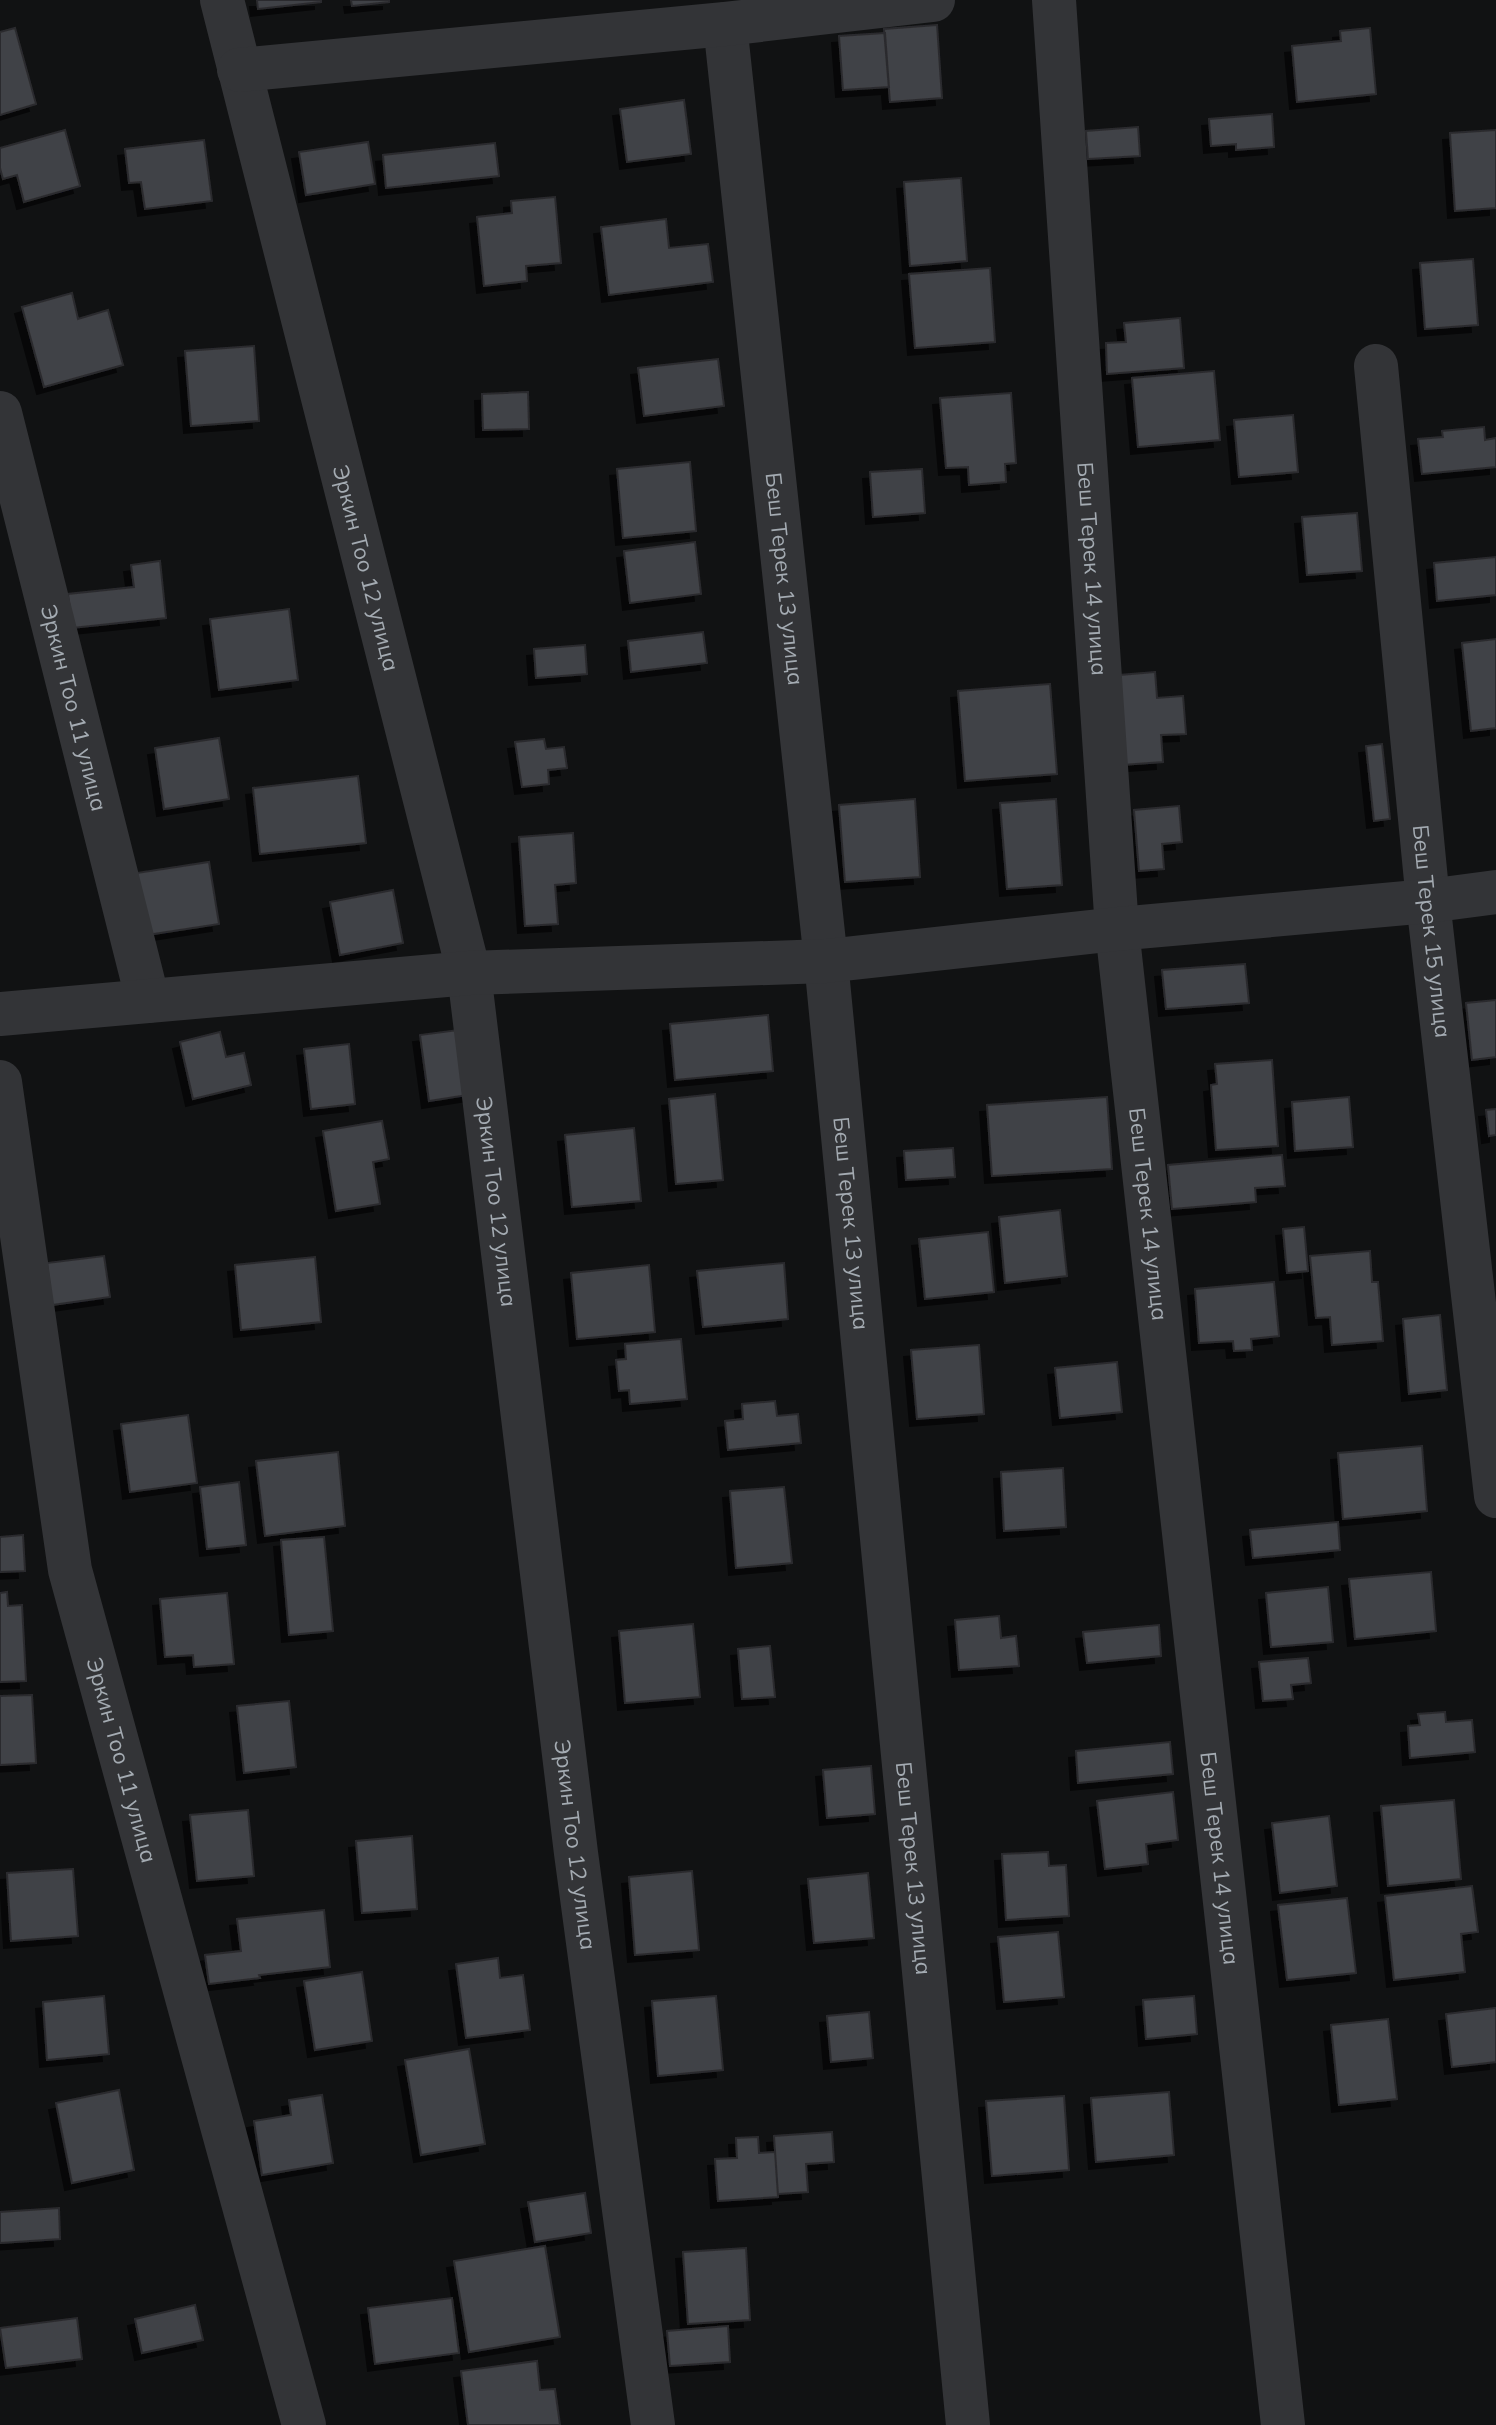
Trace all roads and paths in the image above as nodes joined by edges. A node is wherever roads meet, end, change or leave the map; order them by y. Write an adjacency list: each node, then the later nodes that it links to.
1 (222, 0): 5 (street, Эркин Тоо 12 улица)
2 (933, 0): 4 (street)
3 (1054, 0): 10 (street, Беш Терек 14 улица)
4 (725, 24): 5 (street); 11 (street, Беш Терек 13 улица)
5 (239, 70): 12 (street, Эркин Тоо 12 улица)
6 (1376, 366): 9 (street, Беш Терек 15 улица)
7 (0, 413): 13 (street, Эркин Тоо 11 улица)
8 (1496, 892): 9 (street)
9 (1428, 901): 10 (street); 16 (street, Беш Терек 15 улица)
10 (1117, 929): 11 (street); 20 (street, Беш Терек 14 улица)
11 (826, 961): 12 (street); 19 (street, Беш Терек 13 улица)
12 (469, 973): 13 (street); 18 (street, Эркин Тоо 12 улица)
13 (148, 1001): 14 (street)
14 (0, 1014)
15 (0, 1082): 17 (street, Эркин Тоо 11 улица)
16 (1496, 1496)
17 (304, 2425)
18 (653, 2425)
19 (968, 2425)
20 (1283, 2425)

